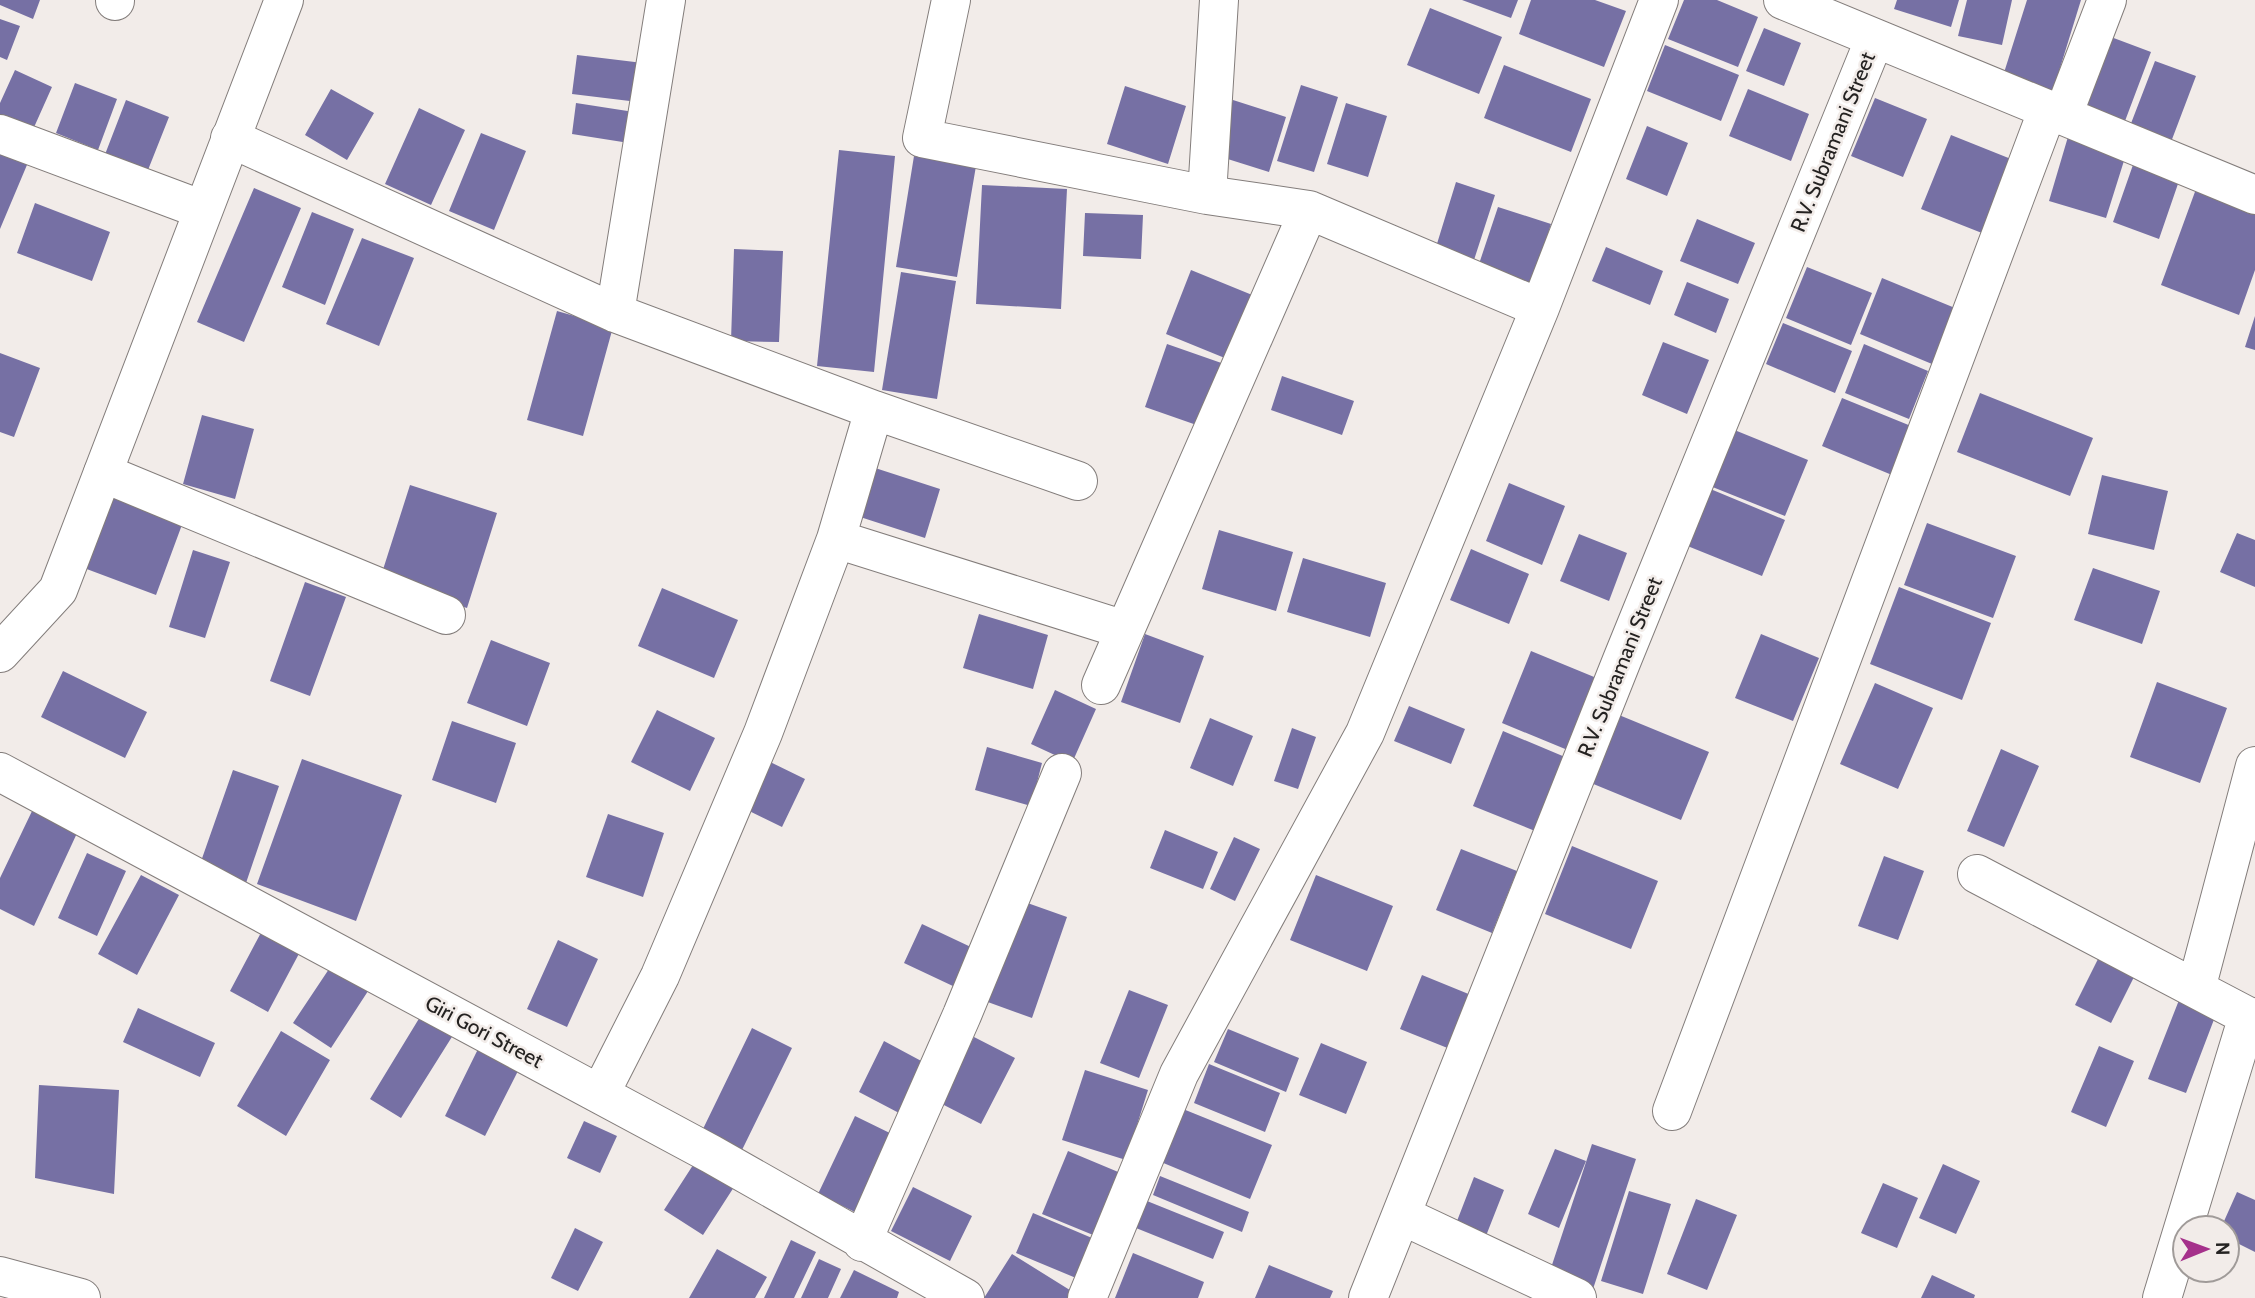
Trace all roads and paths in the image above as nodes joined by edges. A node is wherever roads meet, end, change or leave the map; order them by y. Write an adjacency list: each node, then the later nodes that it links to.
1 (284, 0): 11 (street)
2 (666, 0): 17 (street)
3 (951, 0): 12 (street)
4 (1219, 0): 12 (street)
5 (1659, 0): 16 (street)
6 (1783, 0): 8 (street)
7 (2107, 0): 9 (street)
8 (1875, 38): 9 (street); 34 (street, R.V. Subramani Street)
9 (2056, 112): 13 (street); 33 (street)
10 (0, 134): 15 (street)
11 (230, 138): 15 (street); 17 (street)
12 (1207, 195): 14 (street)
13 (2255, 195)
14 (1309, 210): 16 (street); 23 (street)
15 (203, 211): 19 (street)
16 (1540, 309): 39 (street)
17 (615, 313): 18 (street)
18 (874, 410): 20 (street); 21 (street)
19 (103, 473): 22 (street); 24 (street)
20 (1078, 481)
21 (836, 539): 23 (street); 32 (street)
22 (446, 615)
23 (1125, 630): 25 (street)
24 (0, 653)
25 (1101, 685)
26 (2255, 766): 30 (street)
27 (0, 772): 32 (street, Giri Gori Street)
28 (1062, 773): 35 (street)
29 (1977, 874): 30 (street)
30 (2196, 989): 31 (street)
31 (2252, 1018): 42 (street)
32 (600, 1094): 35 (street, Giri Gori Street)
33 (1672, 1111)
34 (1401, 1215): 40 (street, R.V. Subramani Street); 41 (street)
35 (862, 1242): 38 (street, Giri Gori Street)
36 (0, 1276): 37 (street)
37 (81, 1298)
38 (965, 1298)
39 (1087, 1298)
40 (1368, 1298)
41 (1577, 1298)
42 (2162, 1298)

